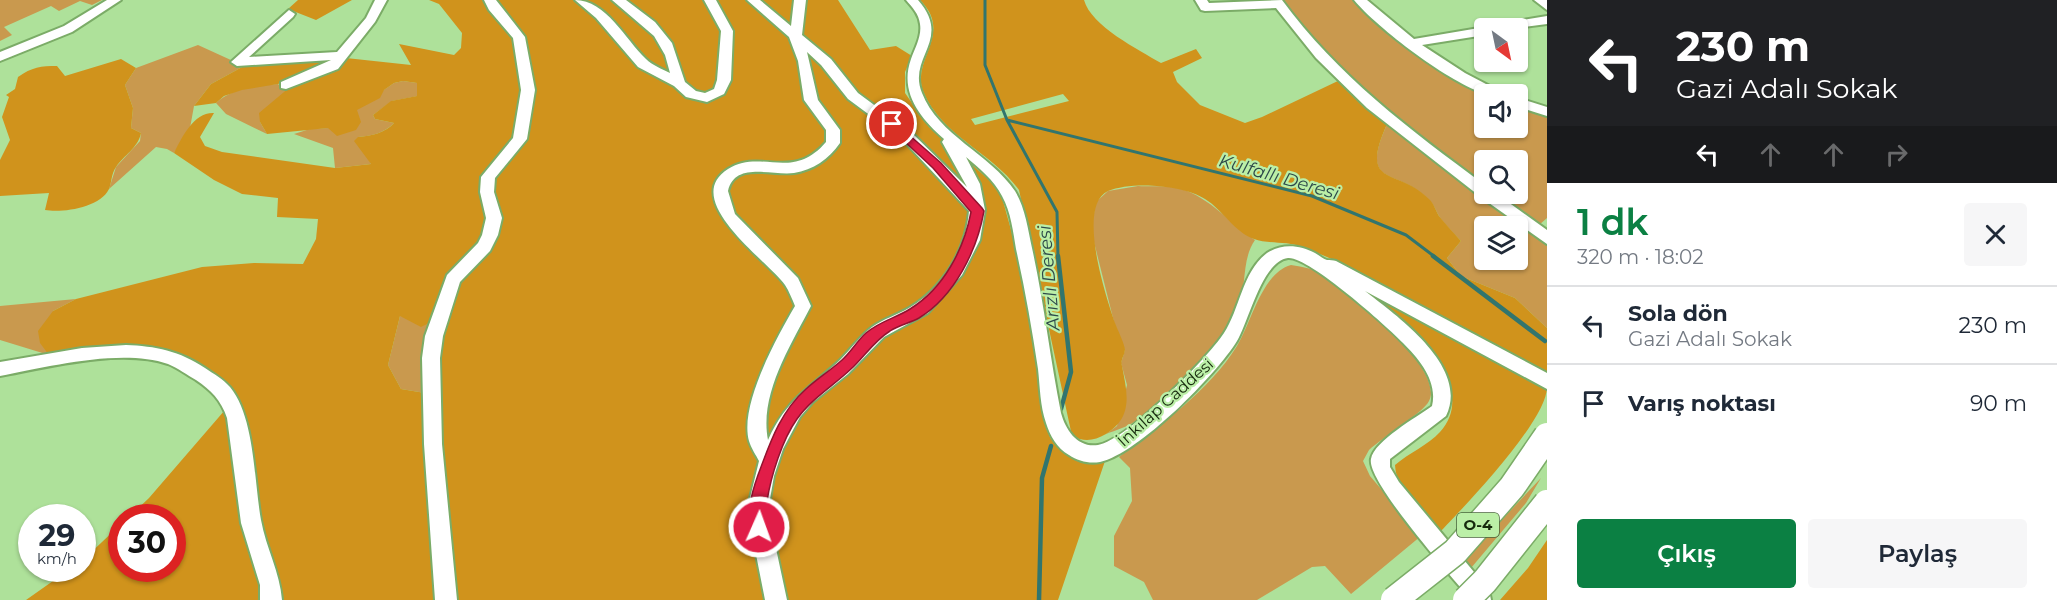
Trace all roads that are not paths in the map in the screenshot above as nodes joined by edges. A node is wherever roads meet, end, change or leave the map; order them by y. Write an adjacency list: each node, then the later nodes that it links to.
1 (115, 0): 22 (street)
2 (381, 0): 21 (street)
3 (490, 0): 40 (street)
4 (582, 0): 23 (street)
5 (618, 0): 23 (street)
6 (710, 0): 23 (street)
7 (753, 0): 18 (street)
8 (800, 0): 18 (street)
9 (912, 0): 28 (street, İnkılap Caddesi)
10 (1360, 0): 20 (street)
11 (1540, 0): 14 (street)
12 (1277, 2): 13 (street); 29 (street)
13 (1203, 3)
14 (1547, 6)
15 (289, 14): 21 (street)
16 (1547, 20): 17 (street)
17 (1528, 23)
18 (794, 33): 31 (street); 37 (street)
19 (1474, 33): 20 (street)
20 (1413, 43): 24 (street)
21 (340, 56): 25 (street)
22 (0, 57)
23 (679, 82)
24 (1476, 84)
25 (286, 85)
26 (1528, 105): 27 (street)
27 (1547, 112)
28 (942, 131): 31 (street); 33 (street, İnkılap Caddesi)
29 (1474, 184)
30 (1502, 204): 32 (street)
31 (978, 211): 37 (street)
32 (1545, 234)
33 (1309, 257): 35 (street, İnkılap Caddesi); 44 (street)
34 (0, 369): 39 (street)
35 (1547, 382)
36 (1547, 435): 42 (highway, O-4, bridge)
37 (770, 463): 41 (street)
38 (1547, 503): 43 (highway, O-4, bridge)
39 (272, 600)
40 (446, 600)
41 (776, 600)
42 (1394, 600)
43 (1466, 600)
44 (1485, 600)

